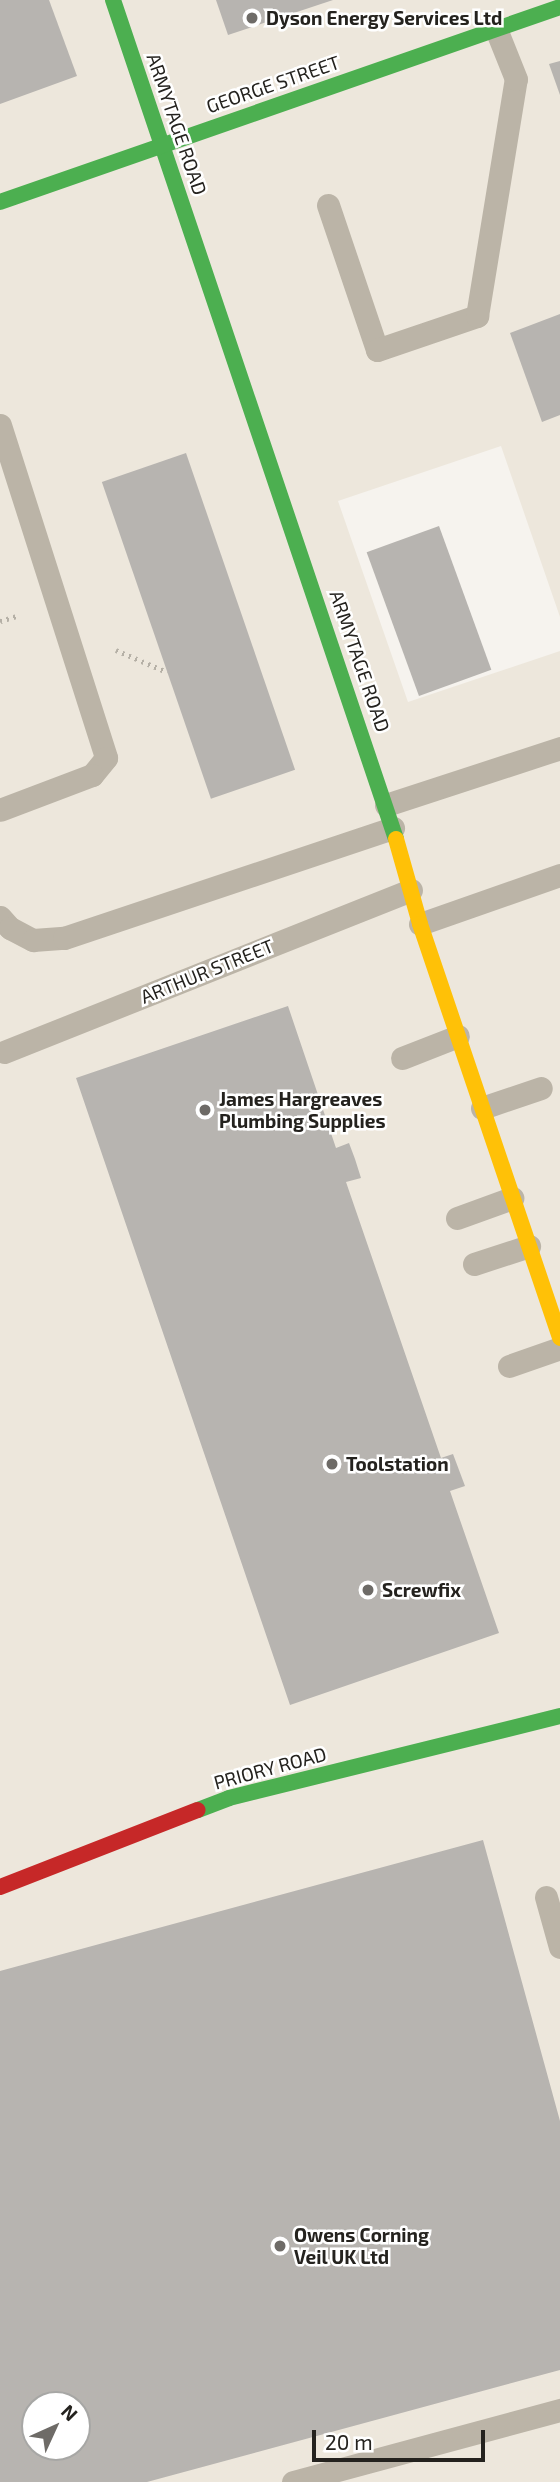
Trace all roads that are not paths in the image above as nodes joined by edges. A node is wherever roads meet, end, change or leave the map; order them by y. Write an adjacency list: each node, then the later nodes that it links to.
1 (113, 0): 4 (street, ARMYTAGE ROAD)
2 (560, 7): 3 (street, GEORGE STREET)
3 (496, 29): 4 (street, GEORGE STREET); 6 (lane)
4 (162, 145): 5 (street, GEORGE STREET); 9 (street, ARMYTAGE ROAD)
5 (0, 202)
6 (328, 205)
7 (0, 425): 10 (lane)
8 (560, 748): 9 (lane)
9 (386, 805): 11 (street, ARMYTAGE ROAD)
10 (0, 810)
11 (393, 828): 13 (street, ARMYTAGE ROAD); 14 (lane)
12 (560, 875): 15 (lane)
13 (411, 890): 15 (street, ARMYTAGE ROAD); 17 (lane, ARTHUR STREET)
14 (0, 917)
15 (420, 924): 16 (street, ARMYTAGE ROAD)
16 (458, 1036): 18 (lane); 20 (street, ARMYTAGE ROAD)
17 (4, 1052)
18 (402, 1058)
19 (541, 1088): 20 (lane)
20 (482, 1108): 21 (street, ARMYTAGE ROAD)
21 (512, 1198): 22 (lane); 23 (street, ARMYTAGE ROAD)
22 (457, 1218)
23 (528, 1246): 24 (lane); 25 (street, ARMYTAGE ROAD)
24 (474, 1264)
25 (559, 1335): 26 (lane)
26 (509, 1366)
27 (560, 1716): 28 (street, PRIORY ROAD)
28 (0, 1887)
29 (546, 1897): 30 (lane)
30 (560, 1947)
31 (560, 2410): 32 (lane)
32 (293, 2482)

